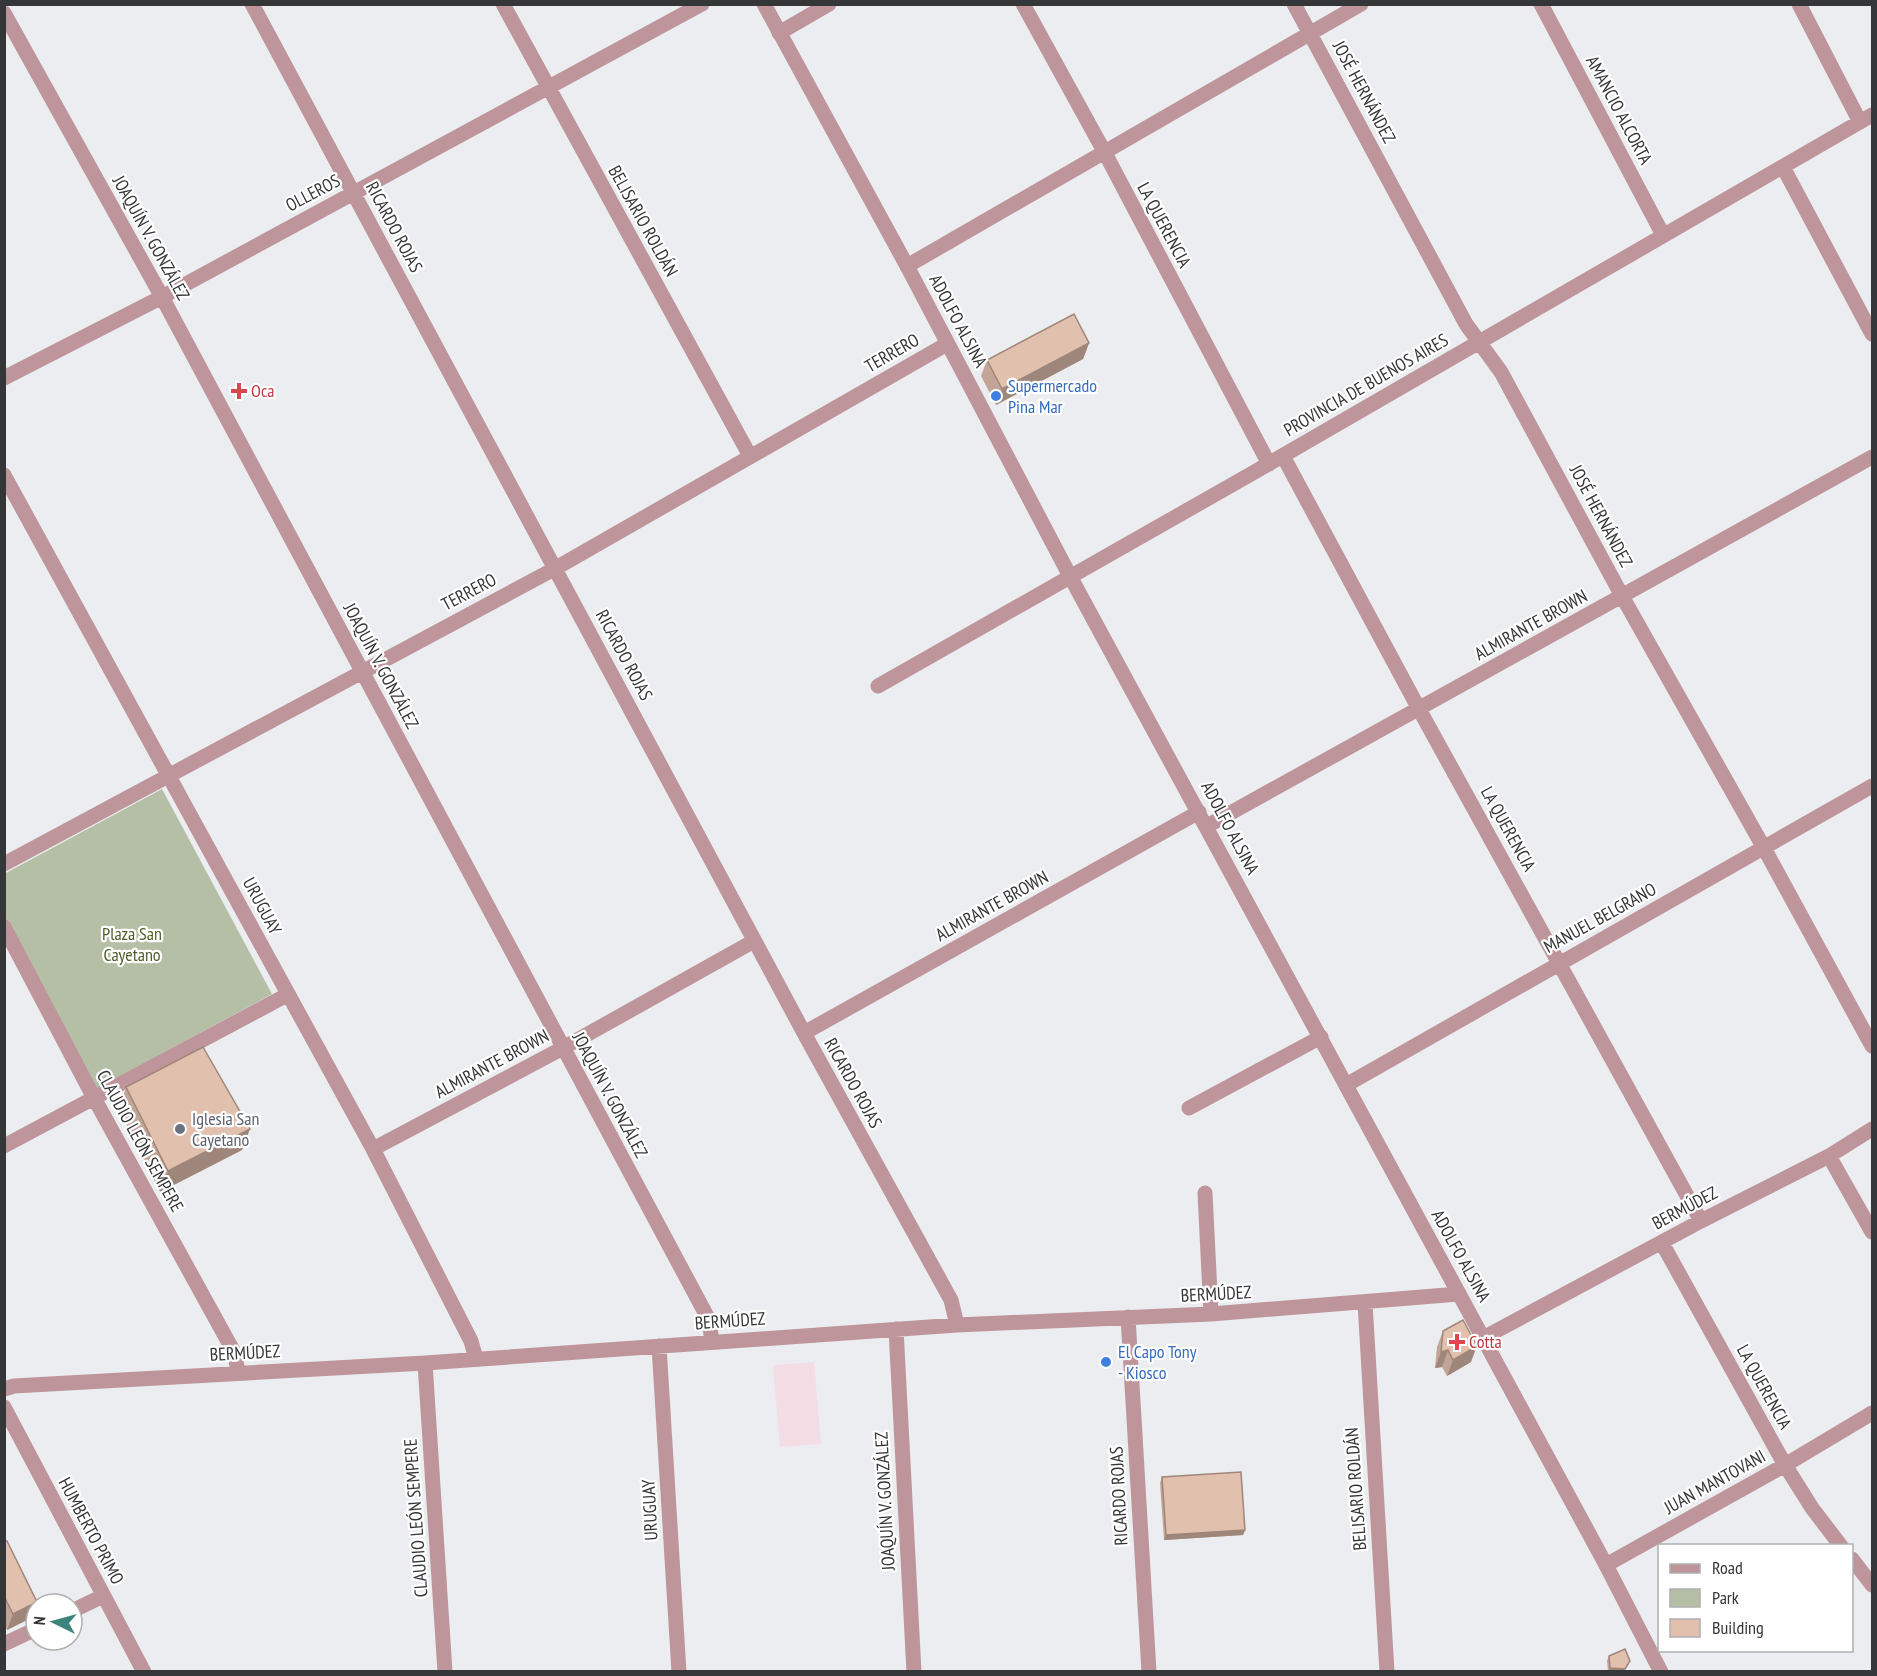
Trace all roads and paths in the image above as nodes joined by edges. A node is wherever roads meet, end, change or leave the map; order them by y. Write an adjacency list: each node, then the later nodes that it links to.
1 (252, 4): 18 (street, RICARDO ROJAS)
2 (503, 4): 14 (street, BELISARIO ROLDÁN)
3 (702, 4): 14 (street, OLLEROS)
4 (764, 4): 12 (street, ADOLFO ALSINA)
5 (829, 4): 12 (street)
6 (1023, 4): 16 (street, LA QUERENCIA)
7 (1294, 4): 13 (street, JOSÉ HERNÁNDEZ)
8 (1360, 4): 13 (street)
9 (1541, 4): 19 (street, AMANCIO ALCORTA)
10 (1799, 4): 15 (street)
11 (4, 14): 21 (street, JOAQUÍN V. GONZÁLEZ)
12 (779, 33): 20 (street, ADOLFO ALSINA)
13 (1310, 33): 16 (street); 23 (street, JOSÉ HERNÁNDEZ)
14 (547, 87): 18 (street, OLLEROS); 26 (street, BELISARIO ROLDÁN)
15 (1866, 119): 17 (street, PROVINCIA DE BUENOS AIRES)
16 (1105, 153): 20 (street); 28 (street, LA QUERENCIA)
17 (1783, 167): 19 (street, PROVINCIA DE BUENOS AIRES); 22 (street)
18 (354, 194): 21 (street, OLLEROS); 30 (street, RICARDO ROJAS)
19 (1663, 235): 23 (street, PROVINCIA DE BUENOS AIRES)
20 (907, 266): 24 (street, ADOLFO ALSINA)
21 (162, 297): 25 (street, OLLEROS); 33 (street, JOAQUÍN V. GONZÁLEZ)
22 (1872, 334)
23 (1479, 343): 28 (street, PROVINCIA DE BUENOS AIRES); 32 (street, JOSÉ HERNÁNDEZ)
24 (947, 344): 26 (street, TERRERO); 31 (street, ADOLFO ALSINA)
25 (4, 378)
26 (750, 456): 30 (street, TERRERO)
27 (1872, 457): 32 (street, ALMIRANTE BROWN)
28 (1276, 460): 31 (street, PROVINCIA DE BUENOS AIRES); 35 (street, LA QUERENCIA)
29 (4, 475): 36 (street, URUGUAY)
30 (556, 568): 33 (street, TERRERO); 43 (street, RICARDO ROJAS)
31 (1071, 578): 34 (street, PROVINCIA DE BUENOS AIRES); 38 (street, ADOLFO ALSINA)
32 (1622, 596): 35 (street, ALMIRANTE BROWN); 40 (street, JOSÉ HERNÁNDEZ)
33 (362, 671): 36 (street, TERRERO); 49 (street, JOAQUÍN V. GONZÁLEZ)
34 (878, 686)
35 (1419, 709): 39 (street, ALMIRANTE BROWN); 44 (street, LA QUERENCIA)
36 (170, 775): 41 (street, TERRERO); 45 (street, URUGUAY)
37 (1872, 786): 40 (street, MANUEL BELGRANO)
38 (1199, 812): 39 (street, ADOLFO ALSINA); 46 (street, ALMIRANTE BROWN)
39 (1207, 826): 47 (street, ADOLFO ALSINA)
40 (1764, 848): 44 (street, MANUEL BELGRANO); 48 (street, JOSÉ HERNÁNDEZ)
41 (4, 864)
42 (4, 927): 51 (street, CLAUDIO LEÓN SEMPERE)
43 (754, 941): 46 (street, RICARDO ROJAS); 49 (street, ALMIRANTE BROWN)
44 (1560, 962): 50 (street, MANUEL BELGRANO); 58 (street, LA QUERENCIA)
45 (287, 996): 51 (street); 55 (street, URUGUAY)
46 (804, 1033): 65 (street, RICARDO ROJAS)
47 (1321, 1037): 50 (street, ADOLFO ALSINA); 52 (street)
48 (1872, 1046)
49 (562, 1048): 55 (street, ALMIRANTE BROWN); 68 (street, JOAQUÍN V. GONZÁLEZ)
50 (1347, 1085): 61 (street, ADOLFO ALSINA)
51 (94, 1098): 54 (street); 72 (street, CLAUDIO LEÓN SEMPERE)
52 (1189, 1108)
53 (1872, 1129): 56 (street, BERMÚDEZ)
54 (4, 1146)
55 (373, 1149): 70 (street, URUGUAY)
56 (1829, 1156): 58 (street, BERMÚDEZ); 59 (street)
57 (1205, 1192): 63 (street)
58 (1701, 1221): 60 (street, BERMÚDEZ)
59 (1872, 1233)
60 (1662, 1243): 67 (street, BERMÚDEZ); 76 (street, LA QUERENCIA)
61 (1459, 1294): 62 (street, BERMÚDEZ); 67 (street, ADOLFO ALSINA)
62 (1365, 1303): 63 (street, BERMÚDEZ); 90 (street, BELISARIO ROLDÁN)
63 (1211, 1314): 64 (street, BERMÚDEZ)
64 (1128, 1317): 65 (street, BERMÚDEZ); 89 (street, RICARDO ROJAS)
65 (957, 1325): 66 (street, BERMÚDEZ)
66 (896, 1329): 68 (street, BERMÚDEZ); 88 (street, JOAQUÍN V. GONZÁLEZ)
67 (1483, 1338): 79 (street, ADOLFO ALSINA)
68 (712, 1342): 69 (street, BERMÚDEZ)
69 (659, 1346): 70 (street, BERMÚDEZ); 87 (street, URUGUAY)
70 (476, 1359): 71 (street, BERMÚDEZ)
71 (425, 1363): 72 (street, BERMÚDEZ); 86 (street, CLAUDIO LEÓN SEMPERE)
72 (238, 1373): 73 (street, BERMÚDEZ)
73 (4, 1389)
74 (4, 1407): 81 (street, HUMBERTO PRIMO)
75 (1872, 1413): 76 (street, JUAN MANTOVANI)
76 (1785, 1465): 77 (street, LA QUERENCIA); 79 (street, JUAN MANTOVANI)
77 (1840, 1544)
78 (1853, 1561): 80 (street)
79 (1606, 1564): 91 (street, ADOLFO ALSINA)
80 (1872, 1585)
81 (103, 1596): 82 (street); 85 (street, HUMBERTO PRIMO)
82 (84, 1605)
83 (24, 1635): 84 (street)
84 (4, 1644)
85 (144, 1671)
86 (445, 1671)
87 (679, 1671)
88 (914, 1671)
89 (1149, 1671)
90 (1387, 1671)
91 (1661, 1671)

